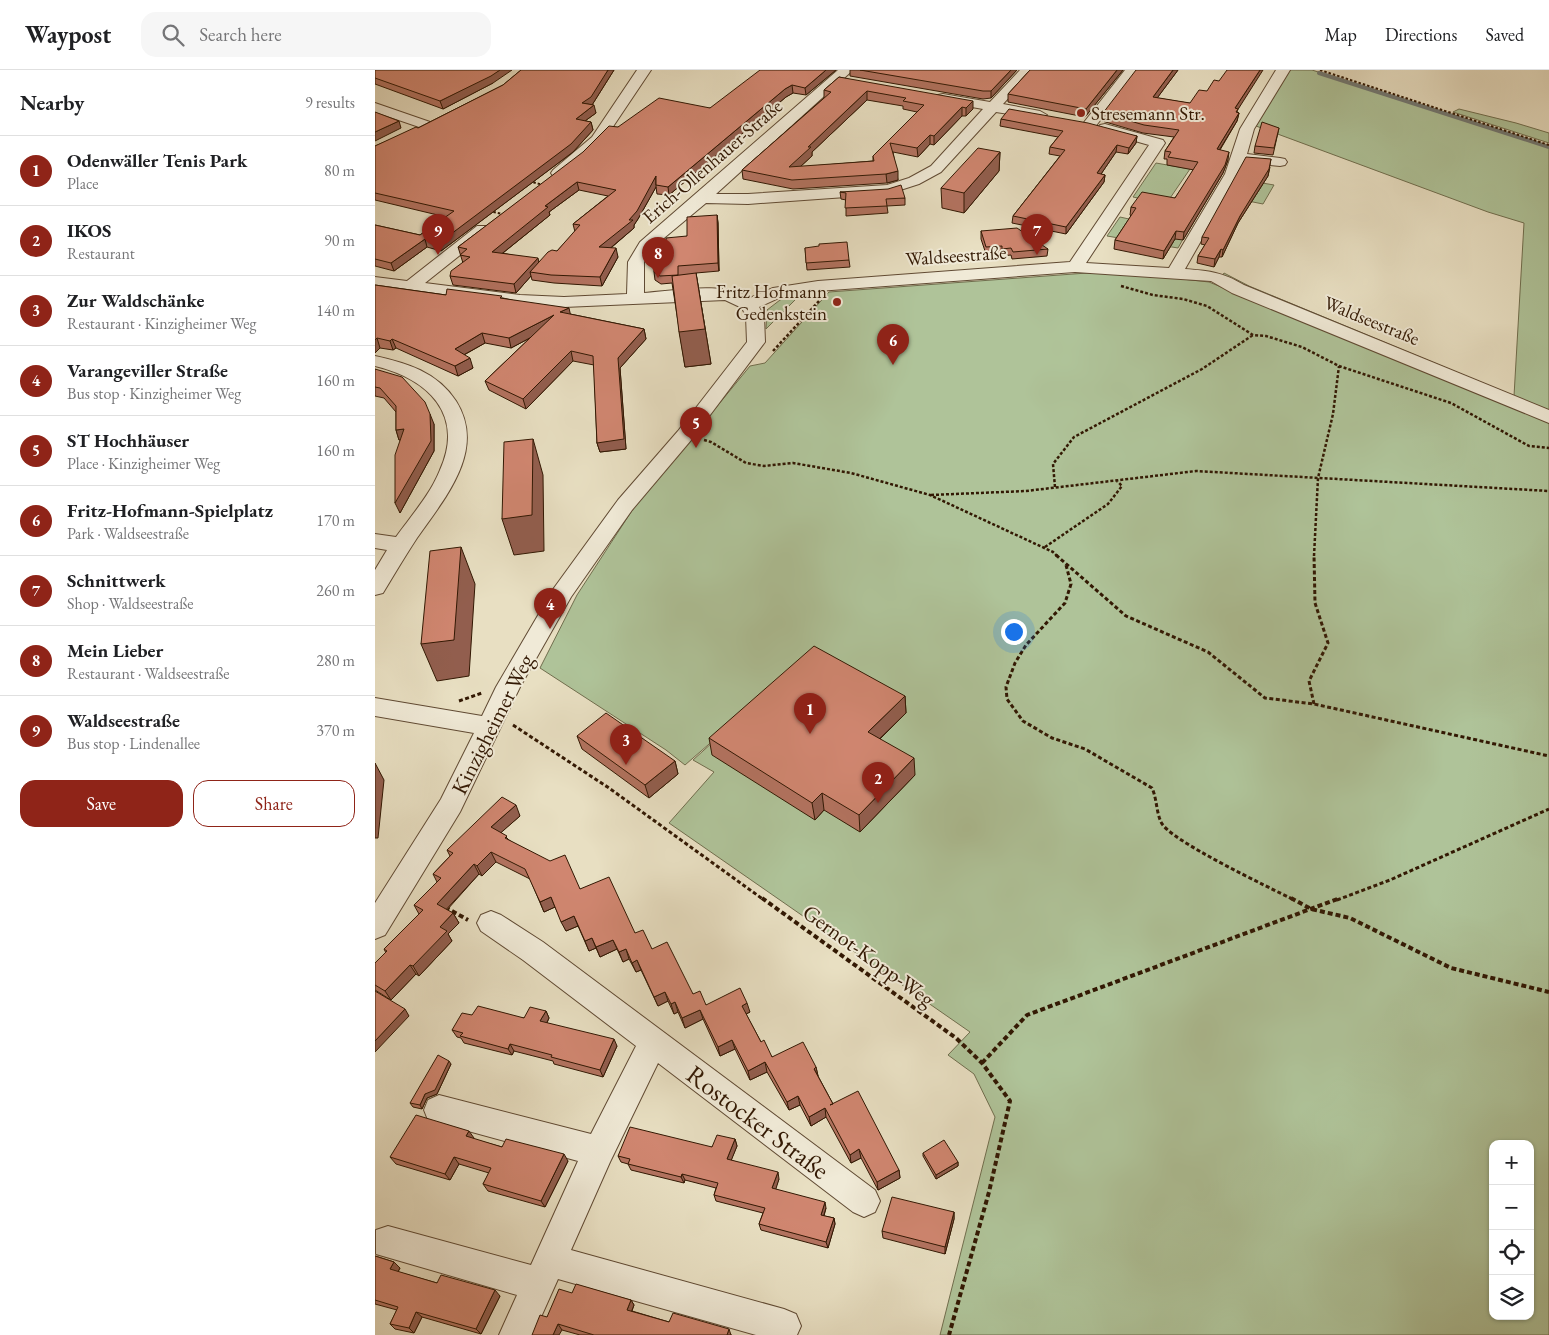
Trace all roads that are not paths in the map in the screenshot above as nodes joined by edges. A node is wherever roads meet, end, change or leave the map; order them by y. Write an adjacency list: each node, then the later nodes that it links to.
1 (645, 70): 16 (street)
2 (1027, 70): 9 (street)
3 (1132, 70): 19 (street)
4 (1283, 70): 14 (street)
5 (842, 74): 6 (street); 17 (street, Erich-Ollenhauer-Straße)
6 (857, 82)
7 (925, 94): 9 (street)
8 (375, 107): 12 (street)
9 (993, 107): 11 (street); 17 (street)
10 (441, 117): 12 (street)
11 (1052, 117)
12 (425, 125): 13 (street)
13 (408, 133)
14 (1239, 156): 15 (street); 20 (street)
15 (1280, 162)
16 (543, 185)
17 (702, 198): 23 (street, Erich-Ollenhauer-Straße)
18 (502, 214): 22 (street)
19 (1075, 267): 20 (street, Waldseestraße); 24 (street, Waldseestraße)
20 (1174, 273): 26 (street, Waldseestraße)
21 (375, 282): 22 (street)
22 (411, 286): 23 (street)
23 (635, 299): 24 (street)
24 (749, 305): 31 (street, Kinzigheimer Weg)
25 (375, 361): 28 (street)
26 (1549, 417)
27 (375, 541): 28 (street)
28 (401, 545): 29 (street)
29 (375, 588)
30 (375, 707): 31 (street)
31 (493, 720): 33 (street, Kinzigheimer Weg)
32 (491, 923): 34 (street, Rostocker Straße)
33 (375, 927)
34 (653, 1042): 36 (street); 37 (street, Rostocker Straße)
35 (439, 1110): 36 (street)
36 (599, 1151): 39 (street)
37 (863, 1201)
38 (388, 1242): 39 (street)
39 (544, 1272): 40 (street); 41 (street)
40 (784, 1326)
41 (516, 1335)

